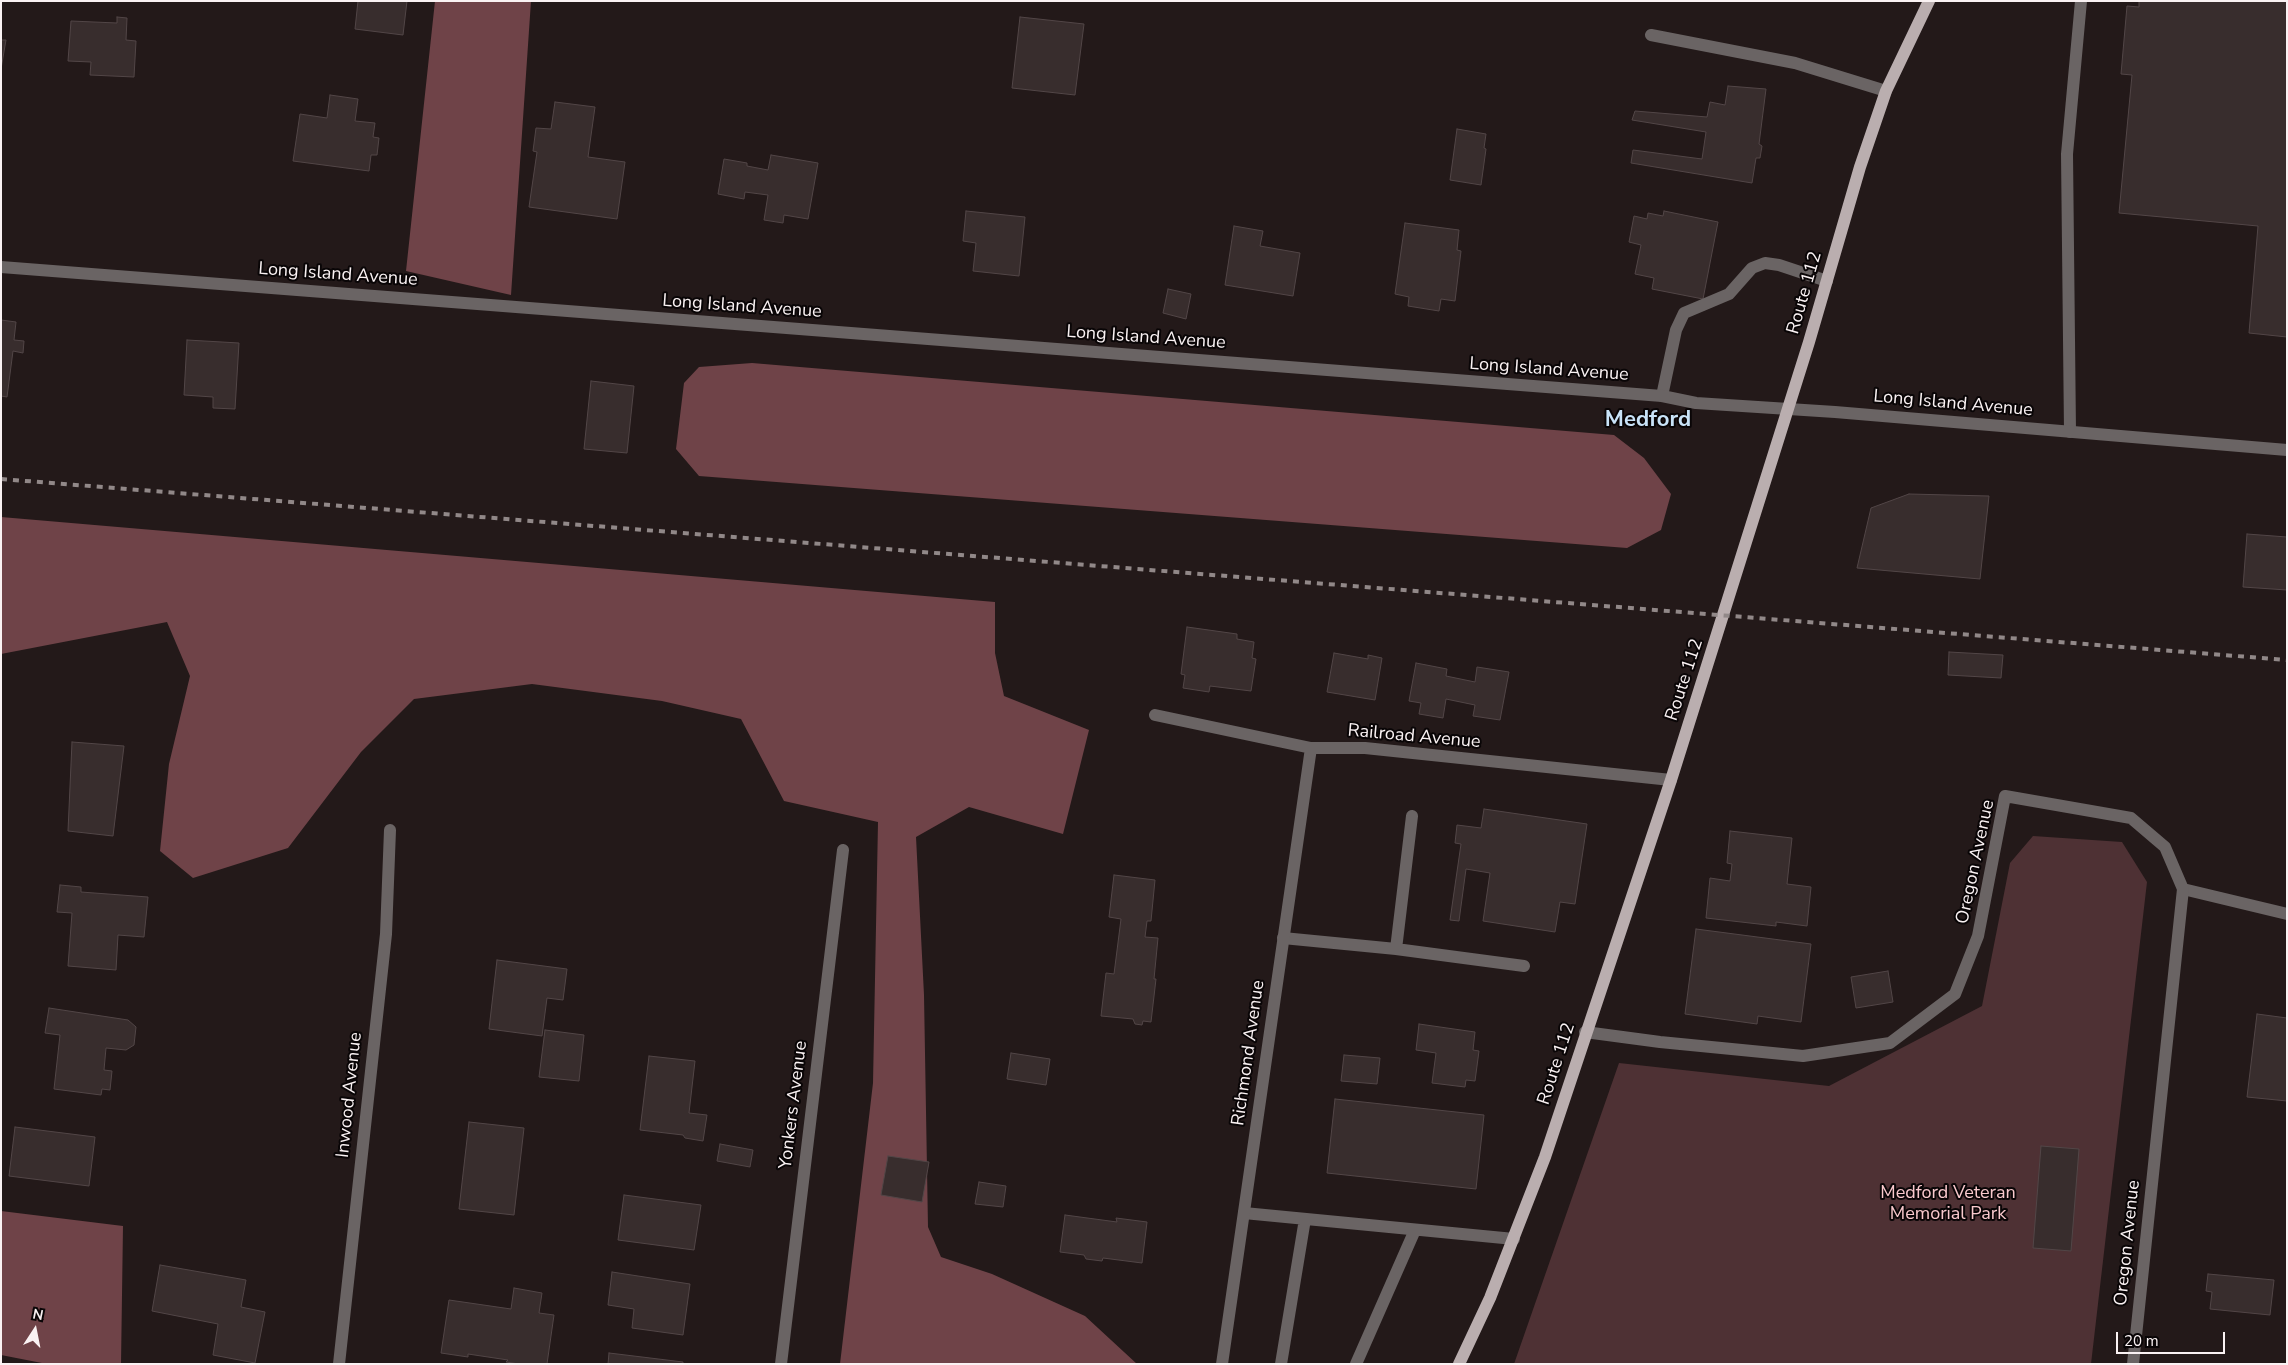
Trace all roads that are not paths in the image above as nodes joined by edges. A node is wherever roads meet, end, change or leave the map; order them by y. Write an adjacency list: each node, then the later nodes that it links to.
1 (1929, 1): 4 (main road, Route 112)
2 (2082, 1): 9 (street)
3 (1651, 35): 4 (street)
4 (1886, 91): 6 (main road, Route 112)
5 (1, 266): 7 (street, Long Island Avenue)
6 (1827, 281): 7 (street); 8 (main road, Route 112)
7 (1662, 396): 8 (street, Long Island Avenue)
8 (1787, 410): 9 (street, Long Island Avenue); 13 (main road, Route 112)
9 (2070, 432): 10 (street, Long Island Avenue)
10 (2287, 450)
11 (1155, 716): 12 (street, Railroad Avenue)
12 (1311, 748): 13 (street, Railroad Avenue); 19 (street, Richmond Avenue)
13 (1671, 780): 22 (main road, Route 112)
14 (1412, 816): 20 (street)
15 (390, 830): 27 (street, Inwood Avenue)
16 (843, 850): 28 (street, Yonkers Avenue)
17 (2183, 889): 18 (street); 22 (street, Oregon Avenue); 33 (street, Oregon Avenue)
18 (2287, 914)
19 (1284, 938): 20 (street); 23 (street, Richmond Avenue)
20 (1396, 949): 21 (street)
21 (1524, 966)
22 (1585, 1032): 26 (main road, Route 112)
23 (1244, 1213): 24 (street); 29 (street, Richmond Avenue)
24 (1305, 1219): 25 (street); 30 (street)
25 (1415, 1230): 26 (street); 31 (street)
26 (1514, 1239): 32 (main road, Route 112)
27 (339, 1364)
28 (781, 1364)
29 (1222, 1364)
30 (1281, 1364)
31 (1356, 1364)
32 (1459, 1364)
33 (2133, 1364)

